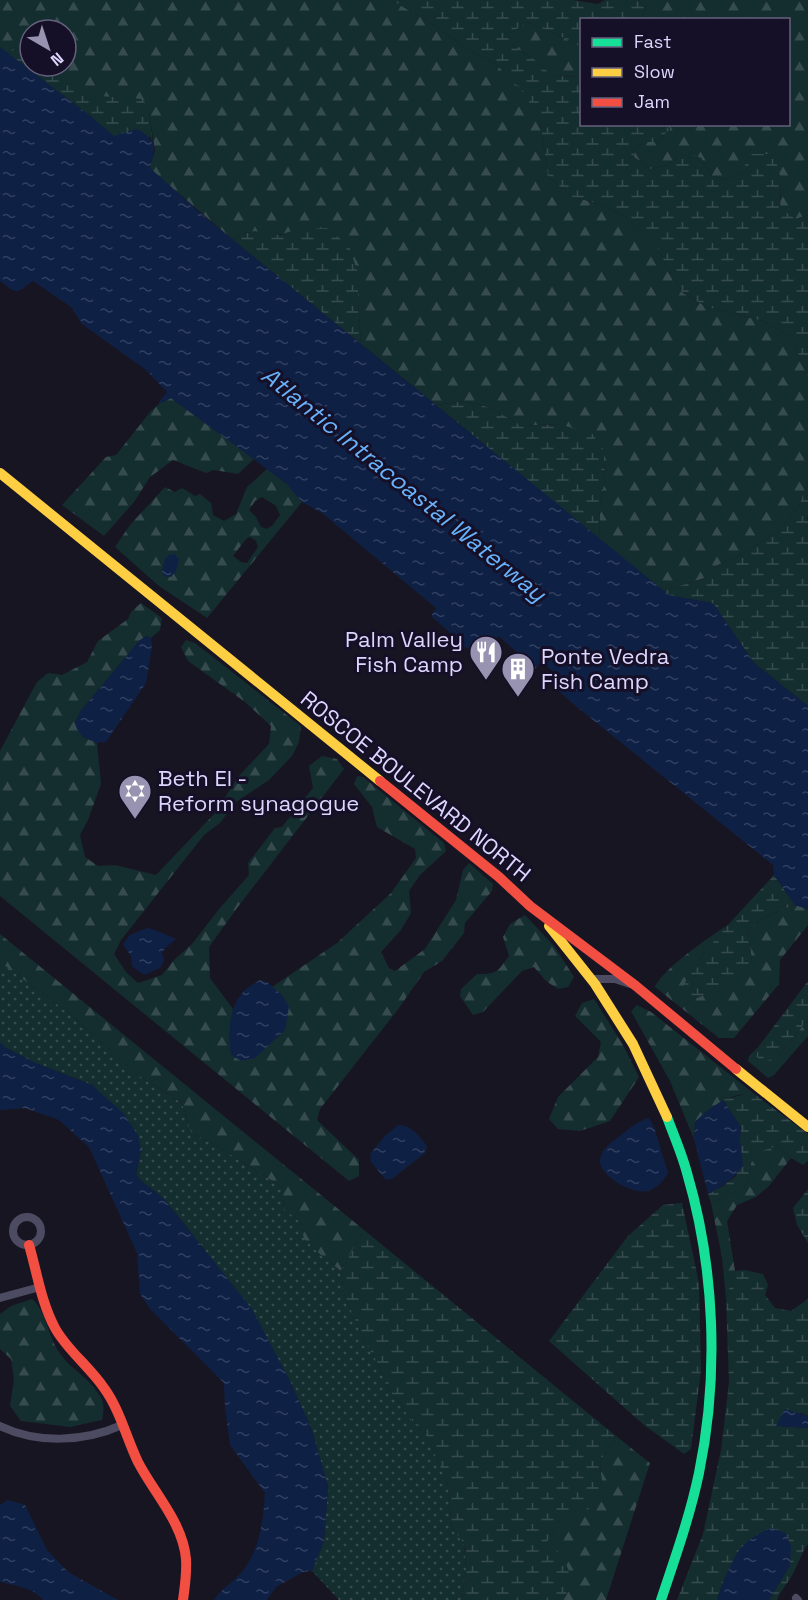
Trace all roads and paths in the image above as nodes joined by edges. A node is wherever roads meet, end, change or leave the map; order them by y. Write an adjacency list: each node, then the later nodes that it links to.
1 (0, 473): 2 (street, ROSCOE BOULEVARD NORTH)
2 (530, 906): 3 (street); 4 (street, ROSCOE BOULEVARD NORTH)
3 (593, 979): 4 (street); 12 (street)
4 (636, 986): 5 (street, ROSCOE BOULEVARD NORTH)
5 (808, 1127)
6 (30, 1245): 7 (street)
7 (40, 1287): 8 (street); 9 (street)
8 (0, 1298)
9 (122, 1425): 10 (street); 11 (street)
10 (0, 1426)
11 (183, 1600)
12 (661, 1600)

